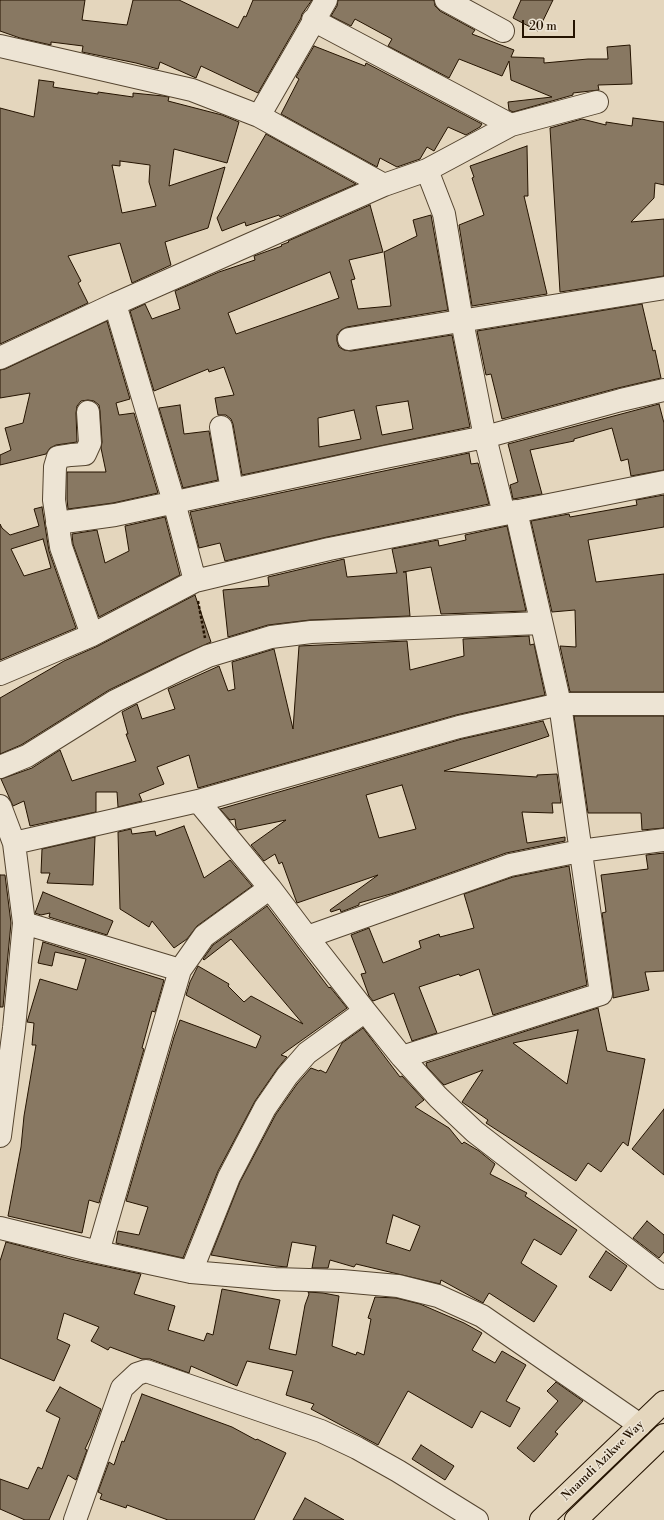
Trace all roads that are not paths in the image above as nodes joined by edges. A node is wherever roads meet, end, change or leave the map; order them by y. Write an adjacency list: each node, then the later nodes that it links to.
1 (326, 0): 3 (street)
2 (446, 0): 4 (street)
3 (313, 20): 7 (street); 8 (street)
4 (503, 31)
5 (0, 46): 7 (street)
6 (597, 102): 8 (street)
7 (259, 116): 10 (street)
8 (511, 125): 9 (street)
9 (428, 170): 10 (street); 13 (street)
10 (384, 185): 12 (street)
11 (664, 288): 13 (street)
12 (115, 304): 15 (street); 22 (street)
13 (462, 321): 14 (street); 19 (street)
14 (349, 339)
15 (0, 358)
16 (664, 390): 19 (street)
17 (88, 412): 24 (street)
18 (221, 427): 21 (street)
19 (485, 437): 21 (street); 23 (street)
20 (664, 482): 23 (street)
21 (232, 490): 22 (street)
22 (174, 502): 24 (street); 25 (street)
23 (510, 513): 25 (street); 26 (street)
24 (57, 523): 27 (street)
25 (195, 581): 27 (street)
26 (541, 623): 29 (street); 31 (street)
27 (92, 635): 28 (street)
28 (0, 674)
29 (560, 704): 30 (street); 32 (street); 36 (street)
30 (664, 704)
31 (0, 767)
32 (198, 801): 35 (street); 37 (street)
33 (0, 806): 35 (street)
34 (664, 840): 36 (street)
35 (14, 843): 38 (street)
36 (580, 851): 39 (street); 43 (street)
37 (270, 888): 39 (street); 40 (street)
38 (24, 923): 40 (street); 42 (street)
39 (307, 937): 41 (street)
40 (180, 970): 46 (street)
41 (365, 1011): 43 (street); 47 (street)
42 (7, 1029): 44 (street)
43 (402, 1057): 48 (street)
44 (0, 1136)
45 (0, 1228): 46 (street)
46 (98, 1252): 47 (street)
47 (191, 1272): 50 (street)
48 (664, 1278)
49 (664, 1402): 50 (highway, Nnamdi Azikwe Way)
50 (640, 1425): 54 (highway, Nnamdi Azikwe Way)
51 (664, 1435): 55 (highway, Nnamdi Azikwe Way)
52 (75, 1520): 53 (street)
53 (477, 1520)
54 (541, 1520)
55 (576, 1520)

